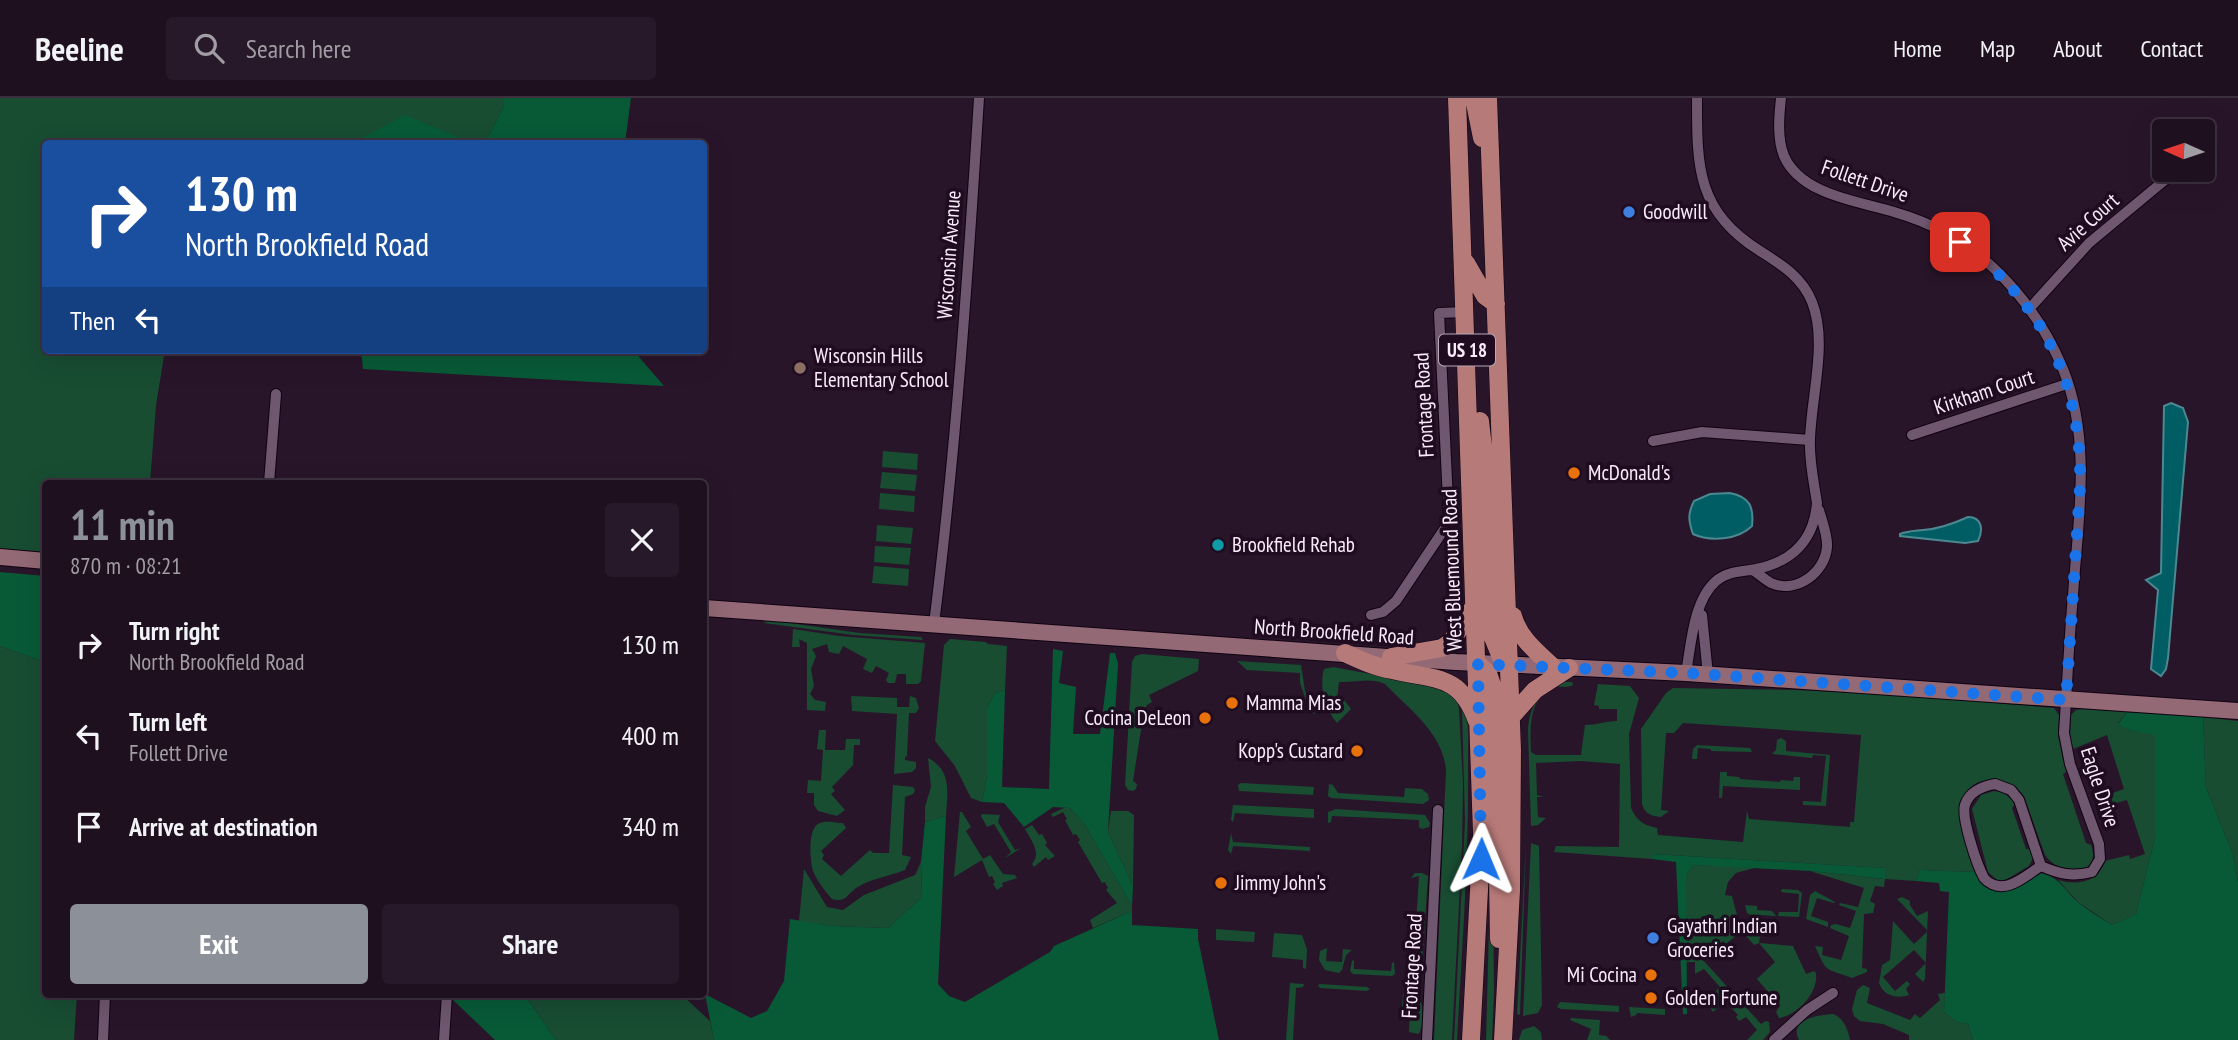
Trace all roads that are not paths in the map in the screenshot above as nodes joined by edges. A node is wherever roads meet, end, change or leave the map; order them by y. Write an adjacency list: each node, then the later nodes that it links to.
1 (979, 98): 29 (street, Wisconsin Avenue)
2 (1457, 98): 9 (main road, West Bluemound Road / US 18)
3 (1474, 98): 7 (main road)
4 (1488, 98): 7 (main road, US 18)
5 (1697, 98): 18 (street)
6 (1780, 98): 11 (street, Follett Drive)
7 (1491, 172): 10 (main road, US 18)
8 (2163, 182): 11 (street, Avie Court)
9 (1464, 260): 10 (main road); 12 (main road, West Bluemound Road / US 18)
10 (1496, 304): 24 (main road, US 18)
11 (2030, 308): 14 (street, Follett Drive)
12 (1466, 312): 13 (main road, West Bluemound Road / US 18); 28 (street, Frontage Road)
13 (1467, 355): 26 (main road, West Bluemound Road / US 18); 33 (main road)
14 (2067, 384): 16 (street, Kirkham Court); 37 (street, Follett Drive)
15 (276, 394): 19 (street)
16 (1912, 435)
17 (1653, 440): 18 (street)
18 (1810, 440): 20 (street)
19 (269, 480)
20 (1817, 503): 23 (street); 23 (street)
21 (0, 557): 22 (street)
22 (42, 561)
23 (1753, 570): 25 (street)
24 (1508, 600): 33 (main road, US 18); 34 (main road)
25 (1703, 600): 35 (street); 36 (street)
26 (1476, 603): 31 (main road); 32 (main road, West Bluemound Road / US 18)
27 (707, 608): 29 (street, North Brookfield Road)
28 (1371, 615)
29 (934, 624): 30 (street, North Brookfield Road)
30 (1345, 653): 31 (street, North Brookfield Road); 40 (main road)
31 (1391, 657): 32 (street, North Brookfield Road)
32 (1478, 664): 33 (street, North Brookfield Road); 40 (main road, West Bluemound Road / US 18); 45 (main road)
33 (1510, 666): 34 (street, North Brookfield Road); 39 (main road, US 18)
34 (1561, 668): 35 (street, North Brookfield Road); 39 (main road)
35 (1686, 673): 36 (street, North Brookfield Road)
36 (1708, 675): 37 (street, North Brookfield Road)
37 (2066, 700): 38 (street, North Brookfield Road); 42 (street, Eagle Drive)
38 (2238, 712)
39 (1511, 717): 45 (main road, US 18)
40 (1480, 731): 43 (main road, West Bluemound Road / US 18)
41 (1438, 810): 50 (street, Frontage Road)
42 (2041, 866): 42 (street)
43 (1479, 911): 51 (main road, West Bluemound Road / US 18); 52 (main road)
44 (1833, 993): 54 (street)
45 (1505, 995): 53 (main road, US 18)
46 (105, 998): 48 (street)
47 (447, 998): 49 (street)
48 (103, 1040)
49 (444, 1040)
50 (1427, 1040)
51 (1471, 1040)
52 (1483, 1040)
53 (1503, 1040)
54 (1774, 1040)

